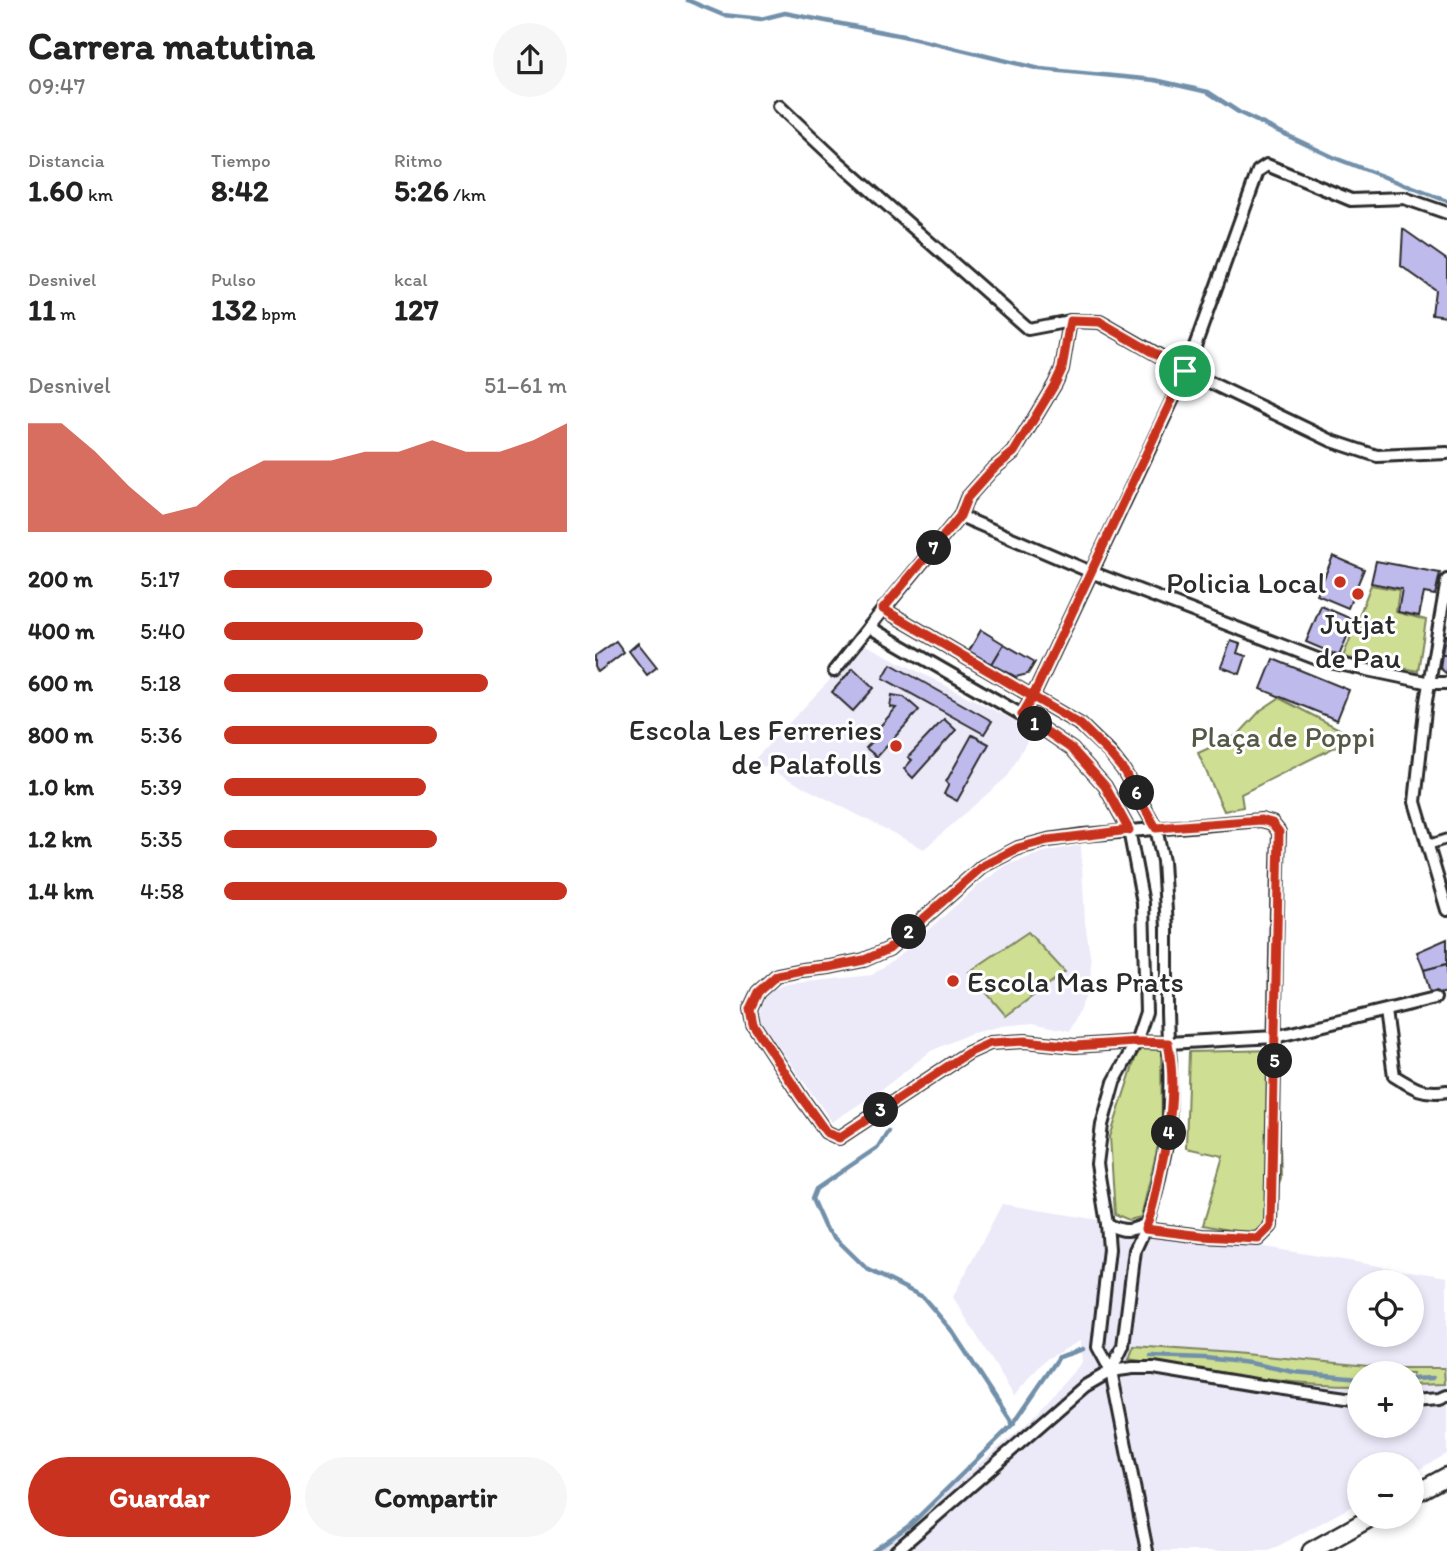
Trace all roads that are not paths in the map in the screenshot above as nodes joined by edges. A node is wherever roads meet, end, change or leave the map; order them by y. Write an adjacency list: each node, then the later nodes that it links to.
1 (779, 106): 3 (street)
2 (1447, 213): 4 (street)
3 (1070, 321): 4 (street); 6 (street)
4 (1185, 371): 5 (street); 7 (street)
5 (1447, 453)
6 (960, 516): 7 (street); 9 (street)
7 (1091, 572): 12 (street); 14 (street)
8 (1447, 580): 12 (street)
9 (883, 609): 10 (street); 14 (street)
10 (869, 627): 11 (street); 15 (street)
11 (834, 671)
12 (1430, 683): 13 (street); 19 (street)
13 (1447, 683)
14 (1033, 696): 15 (street); 16 (street)
15 (1022, 715): 17 (street)
16 (1156, 828): 17 (street); 23 (street); 25 (street)
17 (1129, 830): 24 (street); 24 (street)
18 (1447, 839): 19 (street)
19 (1428, 845): 20 (street)
20 (1447, 910)
21 (1435, 998): 22 (street)
22 (1385, 1011): 23 (street); 26 (street)
23 (1275, 1037): 25 (street); 28 (street)
24 (1136, 1042): 25 (street); 27 (street)
25 (1168, 1043): 28 (street)
26 (1447, 1091)
27 (1107, 1224): 28 (street); 29 (street)
28 (1146, 1227): 29 (street)
29 (1111, 1371): 31 (street); 36 (street); 37 (street)
30 (1447, 1396): 32 (street)
31 (1347, 1398)
32 (1424, 1400)
33 (1447, 1476): 34 (main road)
34 (1424, 1488)
35 (1350, 1529): 38 (main road)
36 (896, 1551)
37 (1147, 1551)
38 (1311, 1551)

